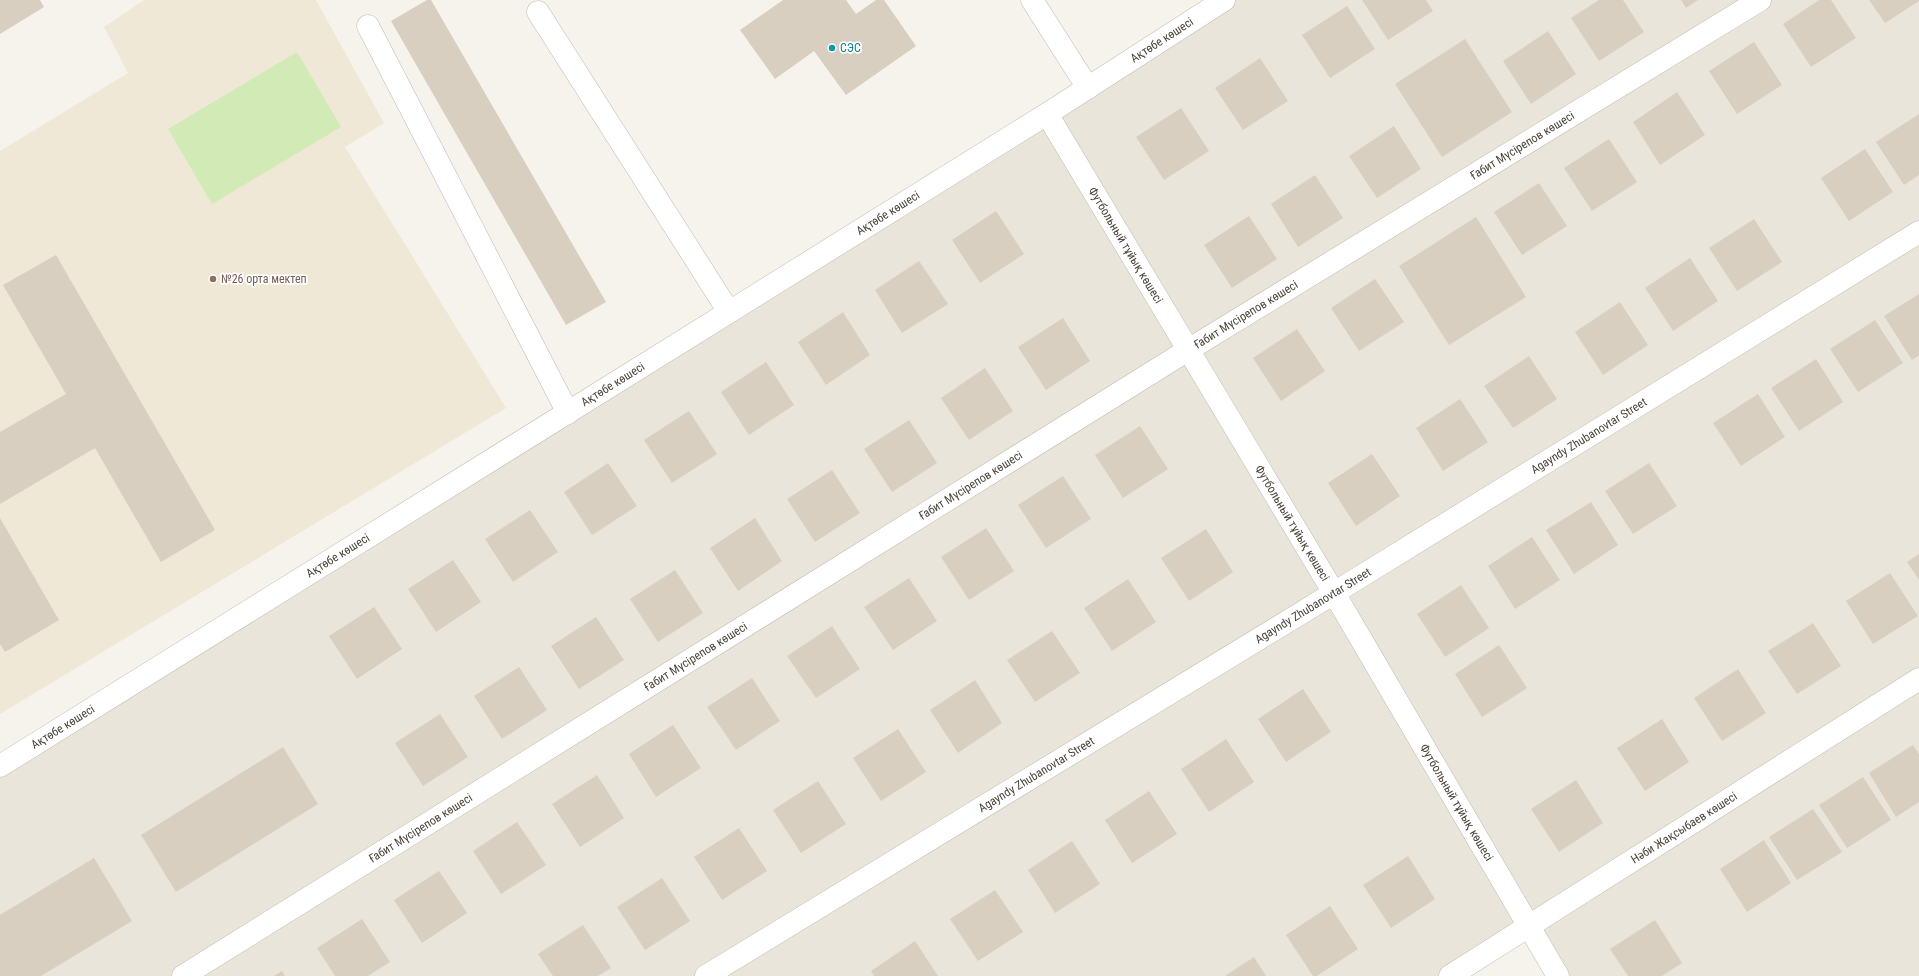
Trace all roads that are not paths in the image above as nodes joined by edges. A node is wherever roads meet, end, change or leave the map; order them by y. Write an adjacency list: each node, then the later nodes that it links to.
1 (1032, 0): 6 (street)
2 (1224, 0): 6 (street, Ақтөбе көшесі)
3 (1760, 0): 10 (street, Ғабит Мүсірепов көшесі)
4 (538, 12): 9 (street)
5 (368, 26): 11 (street)
6 (1088, 88): 7 (street, Ақтөбе көшесі)
7 (1047, 114): 9 (street, Ақтөбе көшесі); 10 (street, Футбольный тұйық көшесі)
8 (1919, 232): 12 (street, Agayndy Zhubanovtar Street)
9 (729, 312): 11 (street, Ақтөбе көшесі)
10 (1188, 350): 12 (street, Футбольный тұйық көшесі); 16 (street, Ғабит Мүсірепов көшесі)
11 (568, 413): 14 (street, Ақтөбе көшесі)
12 (1334, 593): 15 (street, Футбольный тұйық көшесі); 17 (street, Agayndy Zhubanovtar Street)
13 (1919, 679): 15 (street, Нәби Жақсыбаев көшесі)
14 (0, 766)
15 (1529, 926): 18 (street, Нәби Жақсыбаев көшесі); 19 (street, Футбольный тұйық көшесі)
16 (183, 976)
17 (706, 976)
18 (1450, 976)
19 (1558, 976)

